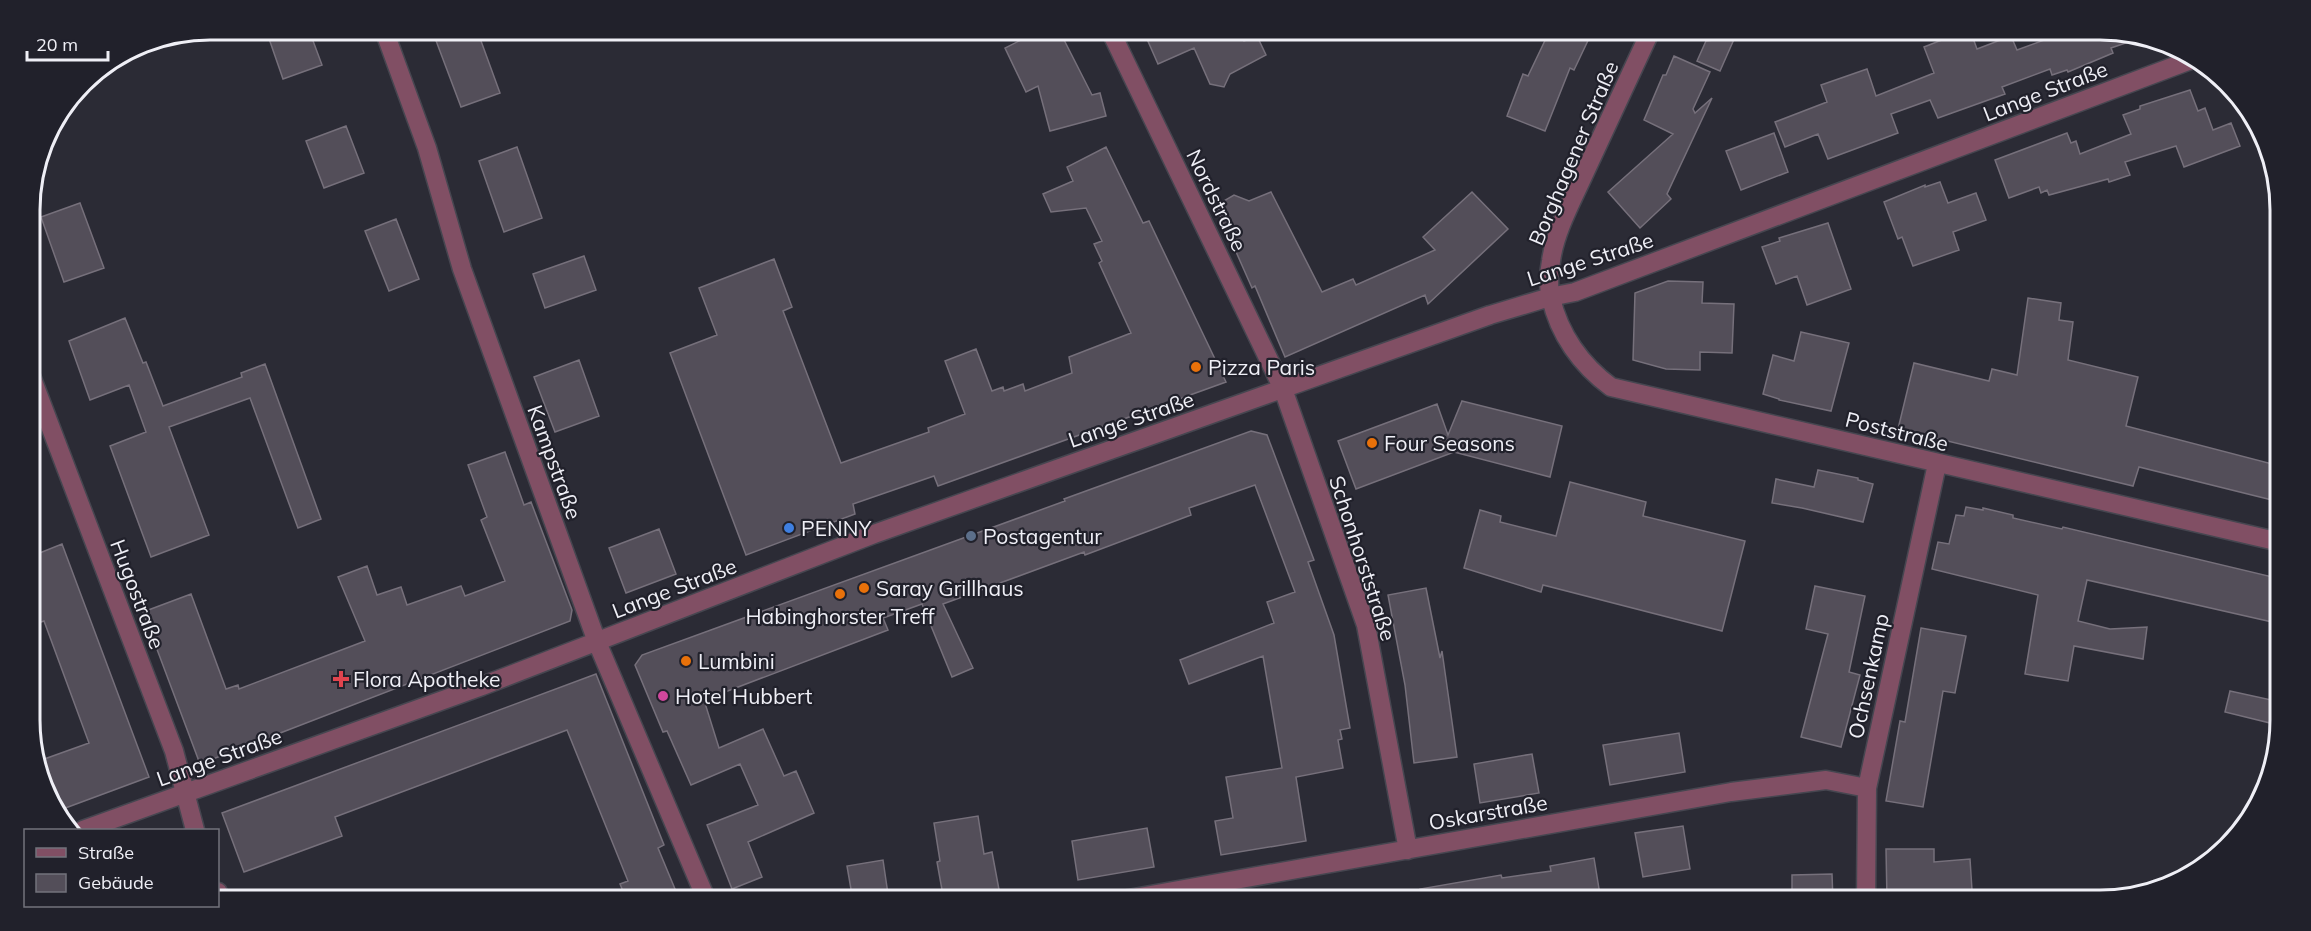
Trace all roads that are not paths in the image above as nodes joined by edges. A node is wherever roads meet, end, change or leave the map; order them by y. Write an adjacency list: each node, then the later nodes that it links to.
1 (1646, 40): 5 (street, Borghagener Straße)
2 (388, 41): 10 (street, Kampstraße)
3 (1115, 41): 6 (street, Nordstraße)
4 (2184, 63): 5 (street, Lange Straße)
5 (1550, 297): 6 (street, Lange Straße); 8 (street, Poststraße)
6 (1283, 389): 10 (street, Lange Straße); 15 (street, Schonhorststraße)
7 (41, 401): 12 (street, Hugostraße)
8 (1937, 464): 9 (street, Poststraße); 11 (street, Ochsenkamp)
9 (2270, 540)
10 (597, 642): 12 (street, Lange Straße); 16 (street, Kampstraße)
11 (1867, 788): 15 (street, Oskarstraße); 18 (street, Ochsenkamp)
12 (187, 792): 13 (street, Lange Straße); 14 (street, Hugostraße)
13 (88, 829)
14 (195, 829)
15 (1408, 850): 17 (street, Oskarstraße)
16 (702, 890)
17 (1180, 890)
18 (1866, 890)

